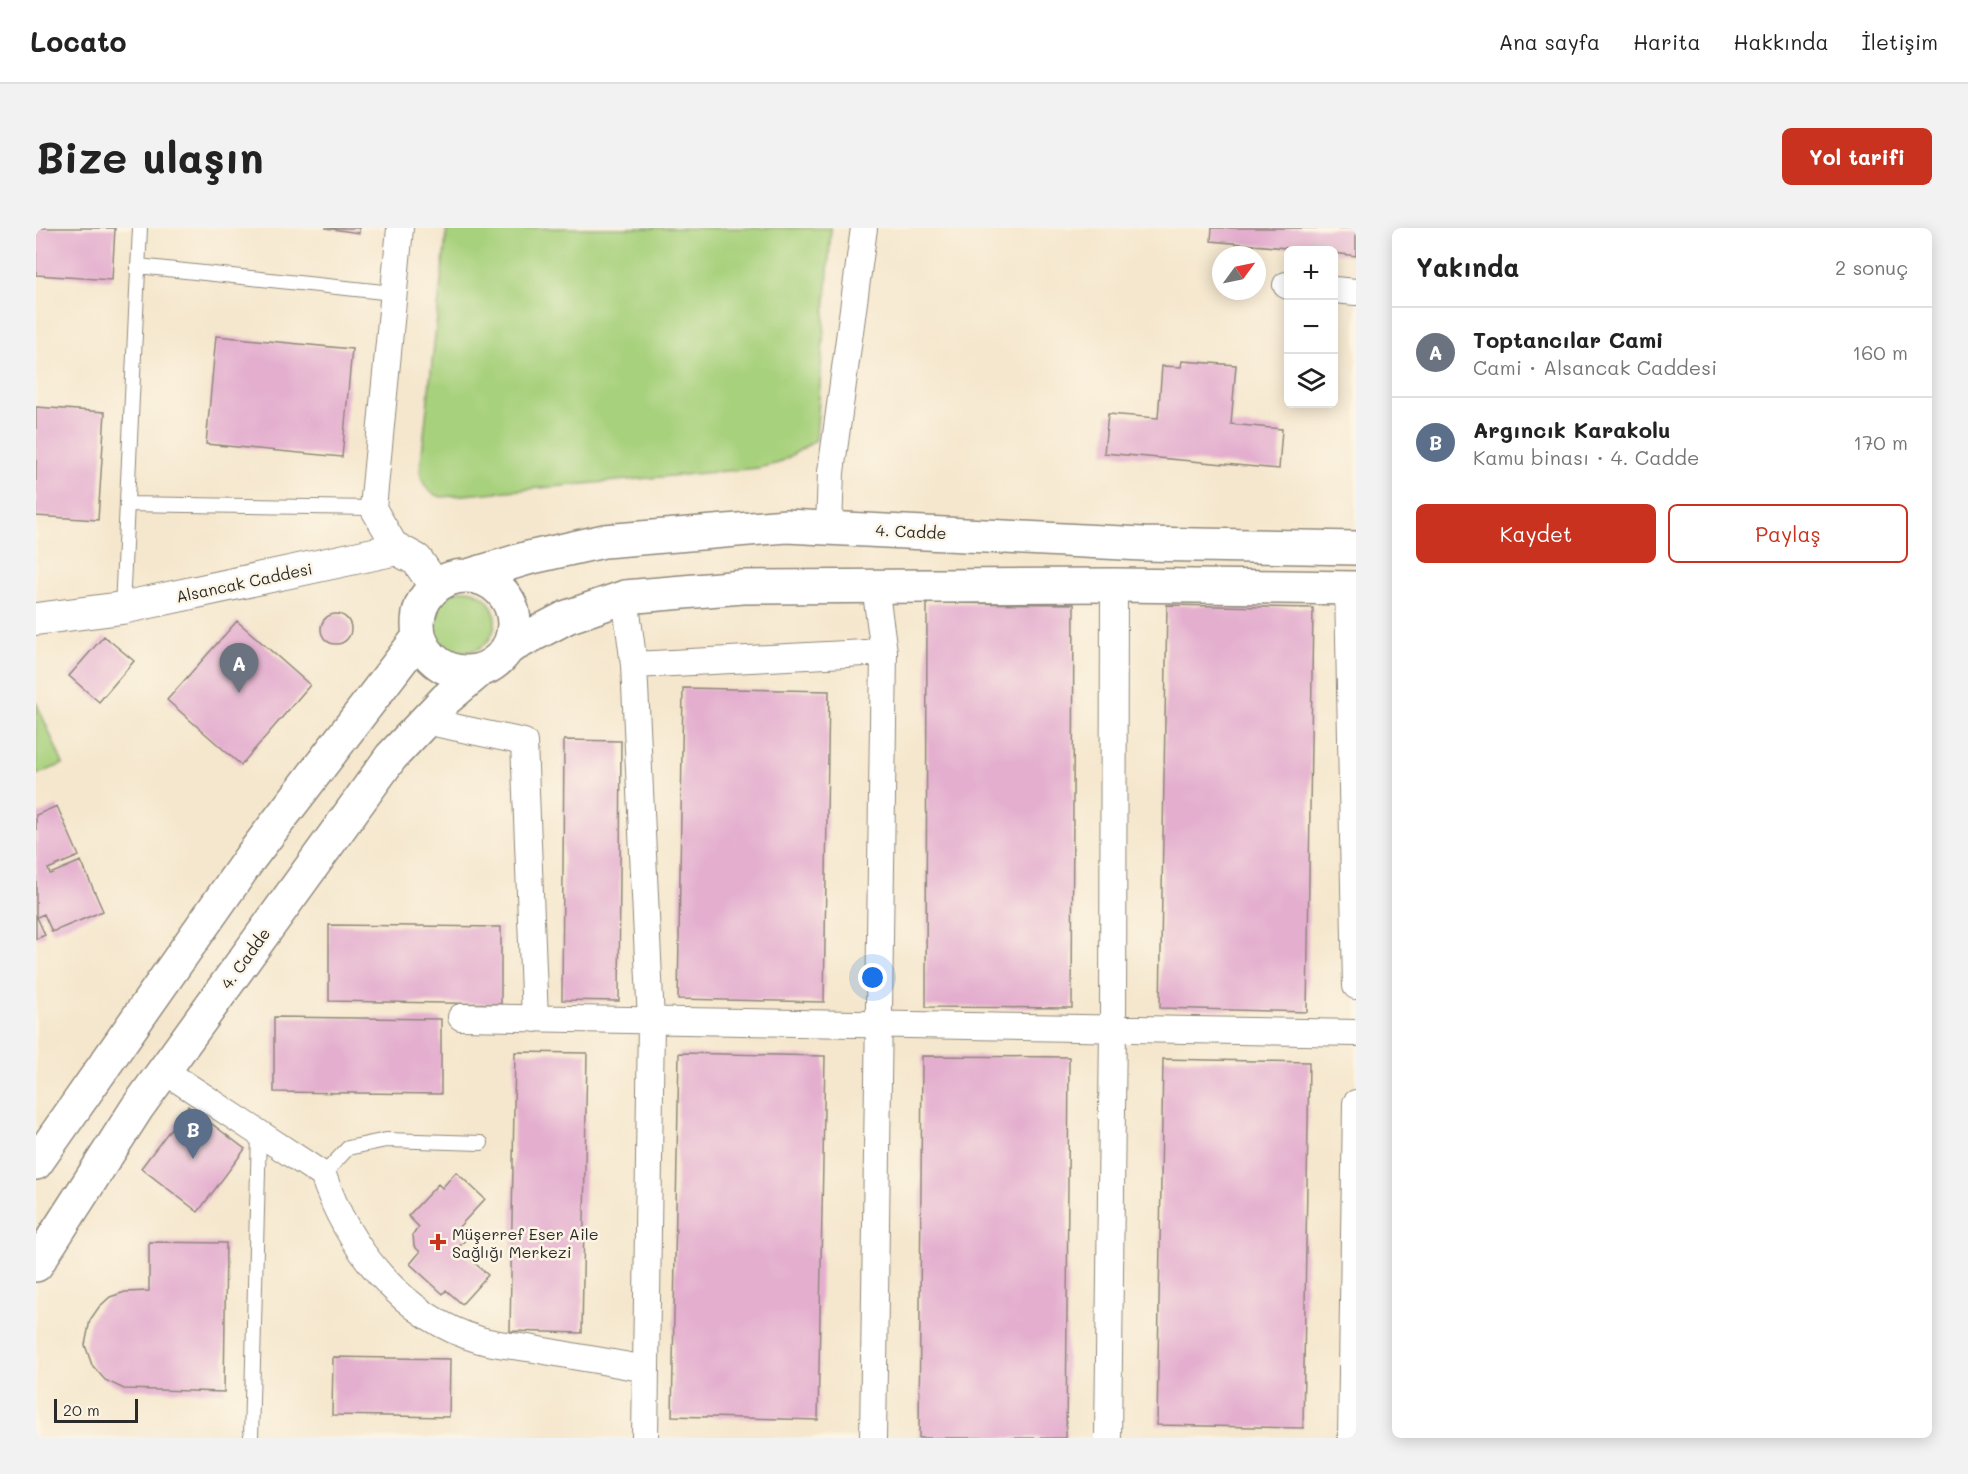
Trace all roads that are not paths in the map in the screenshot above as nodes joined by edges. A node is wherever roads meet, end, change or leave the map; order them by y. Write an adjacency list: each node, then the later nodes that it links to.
1 (140, 228): 4 (lane)
2 (400, 228): 7 (street)
3 (864, 228): 10 (street)
4 (138, 266): 7 (lane); 8 (lane)
5 (1338, 290): 6 (street)
6 (1356, 292)
7 (393, 293): 9 (street)
8 (127, 504): 9 (lane); 19 (lane)
9 (373, 508): 12 (street)
10 (829, 527): 11 (main road, 4. Cadde); 13 (main road, 4. Cadde)
11 (1356, 548)
12 (397, 549): 15 (street); 19 (street, Alsancak Caddesi)
13 (471, 575): 15 (main road); 22 (main road)
14 (1114, 585): 16 (main road); 17 (main road); 32 (street)
15 (435, 586): 21 (main road)
16 (875, 586): 18 (main road); 23 (street)
17 (1352, 588): 27 (street)
18 (625, 597): 22 (main road); 24 (street)
19 (122, 608): 20 (street, Alsancak Caddesi)
20 (36, 620)
21 (419, 637): 25 (main road); 38 (main road)
22 (508, 648): 25 (main road)
23 (884, 652): 24 (street); 31 (street)
24 (634, 665): 30 (street)
25 (479, 671): 26 (main road, 4. Cadde)
26 (425, 721): 29 (street); 34 (main road, 4. Cadde)
27 (1356, 986)
28 (461, 1017): 29 (street)
29 (535, 1019): 30 (street)
30 (651, 1021): 31 (street); 41 (street)
31 (879, 1024): 32 (street); 44 (street)
32 (1113, 1028): 33 (street); 45 (street)
33 (1356, 1033)
34 (163, 1070): 36 (street); 40 (main road, 4. Cadde)
35 (1356, 1103): 46 (street)
36 (259, 1133): 39 (street); 42 (lane)
37 (481, 1143): 39 (lane)
38 (36, 1163)
39 (323, 1174): 41 (street)
40 (36, 1265)
41 (646, 1369): 43 (street)
42 (251, 1438)
43 (645, 1438)
44 (873, 1438)
45 (1108, 1438)
46 (1351, 1438)

